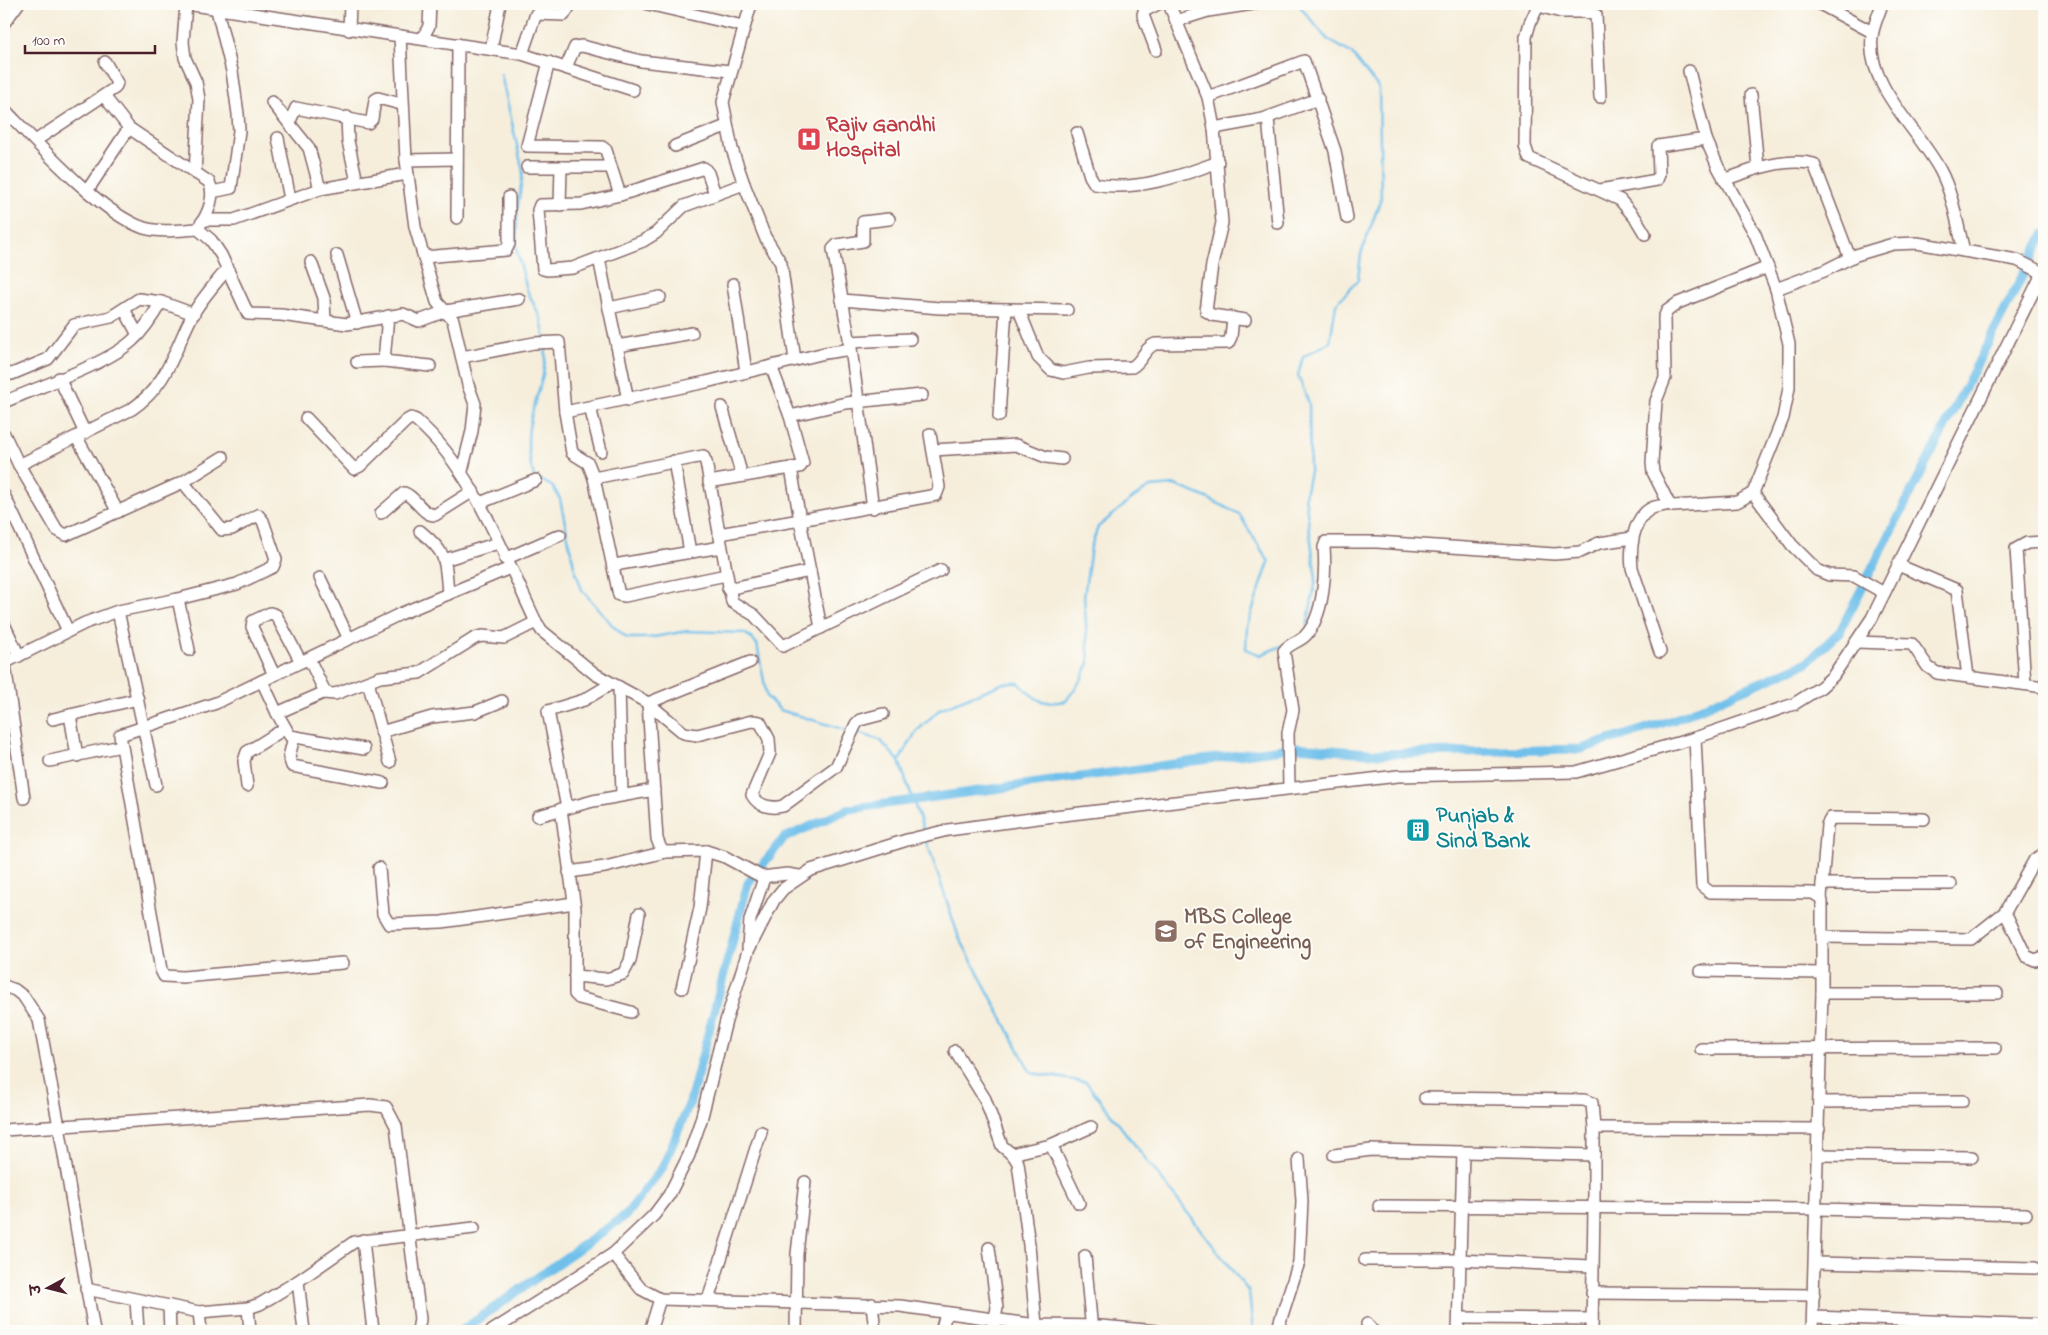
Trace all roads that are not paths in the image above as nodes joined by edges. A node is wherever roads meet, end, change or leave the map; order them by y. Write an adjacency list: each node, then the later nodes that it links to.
1 (18, 4): 18 (street)
2 (186, 4): 16 (street); 60 (street)
3 (350, 4): 20 (street)
4 (430, 4): 23 (street)
5 (500, 4): 25 (street)
6 (571, 4): 27 (street)
7 (648, 4): 19 (street)
8 (751, 4): 19 (street)
9 (1158, 4): 26 (street)
10 (1169, 4): 17 (street)
11 (1253, 4): 17 (street)
12 (1820, 4): 21 (street)
13 (1882, 4): 21 (street)
14 (1539, 5): 37 (street); 66 (street)
15 (243, 8): 16 (street); 20 (street)
16 (217, 10): 68 (street)
17 (1176, 21): 36 (street)
18 (4, 23)
19 (743, 26): 31 (street)
20 (349, 30): 22 (street)
21 (1872, 32): 80 (street)
22 (400, 36): 23 (street); 40 (street)
23 (422, 39): 24 (street)
24 (458, 44): 25 (street); 53 (street)
25 (496, 50): 27 (street)
26 (1156, 50)
27 (522, 54): 29 (street)
28 (104, 62): 35 (street)
29 (549, 62): 30 (street); 58 (street)
30 (566, 67): 31 (street); 33 (street)
31 (730, 71): 45 (street)
32 (1689, 71): 50 (street)
33 (633, 90)
34 (1751, 95): 59 (street)
35 (104, 96): 46 (street); 51 (street)
36 (1208, 97): 38 (street); 47 (street)
37 (1600, 97)
38 (1318, 99): 43 (street); 75 (street)
39 (272, 102): 44 (street)
40 (401, 104): 42 (street); 54 (street)
41 (4, 109): 51 (street)
42 (347, 117): 44 (street); 63 (street)
43 (1268, 118): 47 (street); 77 (street)
44 (289, 123): 65 (street)
45 (726, 126): 52 (street); 64 (street)
46 (128, 128): 60 (street); 67 (street)
47 (1214, 128): 55 (street)
48 (1077, 133): 55 (street)
49 (278, 138): 72 (street)
50 (1706, 138): 62 (street); 66 (street)
51 (35, 141): 67 (street)
52 (675, 146)
53 (457, 159): 54 (street); 74 (street)
54 (406, 160): 61 (street)
55 (1218, 162): 98 (street)
56 (527, 167): 57 (street)
57 (561, 167): 58 (street); 73 (street)
58 (611, 167): 70 (street)
59 (1758, 167): 62 (street); 84 (street)
60 (195, 173): 68 (street)
61 (407, 174): 63 (street); 82 (street)
62 (1724, 180): 86 (street)
63 (357, 182): 65 (street)
64 (744, 184): 69 (street); 111 (street)
65 (320, 189): 72 (street)
66 (1600, 190): 79 (street)
67 (87, 191): 78 (street)
68 (212, 192): 78 (street)
69 (715, 194): 70 (street); 83 (street)
70 (620, 195): 73 (street)
71 (509, 197): 82 (street)
72 (290, 199): 78 (street)
73 (560, 205): 83 (street)
74 (457, 218)
75 (1346, 218)
76 (890, 219): 93 (street)
77 (1278, 223)
78 (201, 224): 87 (street)
79 (1645, 234)
80 (1964, 250): 84 (street); 88 (street)
81 (336, 255): 104 (street)
82 (424, 258): 100 (street)
83 (599, 258): 95 (street)
84 (1850, 258): 90 (street)
85 (311, 262): 103 (street)
86 (1768, 266): 90 (street); 149 (street)
87 (228, 268): 101 (street); 103 (street)
88 (2041, 275): 165 (street)
89 (733, 284): 116 (street)
90 (1776, 289): 146 (street)
91 (660, 297): 95 (street)
92 (519, 299): 100 (street)
93 (842, 300): 97 (street); 109 (street)
94 (161, 302): 96 (street); 101 (street); 106 (street)
95 (609, 308): 108 (street)
96 (124, 309): 106 (street); 117 (street)
97 (1006, 309): 98 (street); 127 (street)
98 (1019, 310): 99 (street)
99 (1068, 310)
100 (446, 311): 102 (street); 110 (street)
101 (194, 314): 131 (street)
102 (388, 316): 104 (street); 112 (street)
103 (325, 321): 104 (street)
104 (357, 323)
105 (692, 333): 108 (street)
106 (138, 335): 118 (street)
107 (910, 339): 109 (street)
108 (617, 346): 120 (street)
109 (850, 346): 111 (street); 121 (street)
110 (462, 357): 125 (street); 139 (street)
111 (796, 360): 115 (street)
112 (384, 361): 113 (street); 114 (street)
113 (356, 362)
114 (430, 366)
115 (771, 366): 116 (street); 126 (street)
116 (746, 372): 120 (street)
117 (4, 373)
118 (59, 378): 122 (street); 131 (street)
119 (922, 395): 121 (street)
120 (628, 400): 123 (street)
121 (857, 401): 126 (street); 150 (street)
122 (4, 402)
123 (590, 407): 125 (street); 133 (street)
124 (722, 407): 140 (street)
125 (565, 412): 141 (street)
126 (790, 416): 138 (street)
127 (999, 416)
128 (306, 418): 139 (street)
129 (4, 434): 135 (street)
130 (930, 434): 132 (street)
131 (81, 436): 135 (street); 151 (street)
132 (933, 450): 136 (street); 150 (street)
133 (601, 451)
134 (223, 457): 143 (street)
135 (12, 460): 151 (street)
136 (1062, 460)
137 (674, 461): 141 (street); 144 (street); 161 (street)
138 (791, 468): 140 (street); 153 (street)
139 (462, 472): 145 (street)
140 (742, 476): 144 (street)
141 (594, 478): 164 (street)
142 (536, 480): 148 (street)
143 (183, 482): 151 (street); 173 (street)
144 (709, 482): 155 (street)
145 (473, 491): 148 (street); 152 (street)
146 (1753, 492): 149 (street); 171 (street)
147 (4, 495): 178 (street)
148 (480, 503): 159 (street)
149 (1669, 504): 157 (street)
150 (873, 508): 153 (street)
151 (118, 512)
152 (381, 513)
153 (800, 520): 155 (street); 167 (street)
154 (420, 532): 162 (street)
155 (720, 534): 160 (street)
156 (560, 536): 163 (street)
157 (1632, 538): 182 (street); 214 (street)
158 (2044, 542): 190 (street)
159 (498, 543): 162 (street); 163 (street)
160 (720, 547): 161 (street); 168 (street)
161 (690, 552): 164 (street)
162 (444, 560): 172 (street)
163 (508, 564): 172 (street); 175 (street)
164 (614, 565): 168 (street)
165 (1898, 565): 171 (street); 187 (street)
166 (941, 570): 177 (street)
167 (810, 571): 170 (street); 177 (street)
168 (726, 575): 170 (street)
169 (320, 578): 179 (street)
170 (728, 589): 177 (street)
171 (1880, 590): 180 (street)
172 (448, 594): 179 (street)
173 (178, 599): 174 (street); 181 (street)
174 (118, 611): 178 (street); 194 (street)
175 (536, 622): 189 (street); 191 (street)
176 (4, 624): 183 (street)
177 (821, 628)
178 (68, 631): 183 (street)
179 (350, 639): 184 (street)
180 (1857, 642): 187 (street); 205 (street)
181 (189, 650)
182 (1660, 652)
183 (19, 656): 217 (street)
184 (305, 660): 186 (street); 186 (street); 193 (street)
185 (750, 662): 196 (street)
186 (274, 675): 188 (street)
187 (1968, 677): 190 (street)
188 (262, 681): 197 (street); 201 (street)
189 (368, 682): 193 (street); 203 (street)
190 (2025, 684): 192 (street)
191 (614, 686): 196 (street); 216 (street); 218 (street)
192 (2044, 687)
193 (325, 692): 197 (street)
194 (138, 699): 199 (street); 201 (street)
195 (502, 701): 203 (street)
196 (648, 703): 198 (street); 215 (street)
197 (277, 713): 202 (street)
198 (883, 714)
199 (70, 715): 200 (street); 208 (street)
200 (53, 719)
201 (145, 727): 206 (street); 212 (street)
202 (284, 729): 204 (street); 213 (street)
203 (381, 732): 210 (street)
204 (294, 737): 207 (street); 211 (street)
205 (1695, 738): 214 (street); 230 (street)
206 (121, 746): 208 (street); 237 (street)
207 (364, 749)
208 (77, 756): 209 (street)
209 (50, 762)
210 (390, 762)
211 (382, 783)
212 (156, 785)
213 (247, 786)
214 (1289, 788): 226 (street)
215 (654, 790): 216 (street); 222 (street)
216 (622, 795): 218 (street)
217 (24, 798)
218 (564, 808): 219 (street); 225 (street)
219 (538, 816)
220 (1924, 819): 228 (street)
221 (706, 851): 222 (street); 227 (street); 242 (street)
222 (665, 852): 225 (street)
223 (2044, 854): 232 (street)
224 (378, 868): 231 (street)
225 (570, 872): 231 (street)
226 (799, 876): 227 (street); 235 (street)
227 (762, 877): 235 (street)
228 (1822, 884): 229 (street); 230 (street)
229 (1951, 884)
230 (1821, 898): 234 (street)
231 (574, 903): 240 (street)
232 (2005, 912): 234 (street); 236 (street)
233 (639, 914): 240 (street)
234 (1822, 937): 239 (street)
235 (748, 951): 278 (street)
236 (2044, 957)
237 (343, 963)
238 (1700, 971): 239 (street)
239 (1822, 973): 243 (street)
240 (575, 976): 245 (street)
241 (4, 986): 253 (street)
242 (682, 988)
243 (1822, 992): 244 (street); 246 (street)
244 (1997, 994)
245 (632, 1012)
246 (1820, 1048): 247 (street); 248 (street); 252 (street)
247 (1994, 1048)
248 (1701, 1049)
249 (955, 1051): 261 (street)
250 (1425, 1098): 255 (street)
251 (1963, 1101): 252 (street)
252 (1819, 1102): 256 (street)
253 (60, 1126): 257 (street); 275 (street); 286 (street)
254 (1091, 1127): 259 (street)
255 (1594, 1128): 256 (street); 263 (street)
256 (1819, 1129): 264 (street)
257 (4, 1130)
258 (761, 1132): 291 (street)
259 (1051, 1145): 261 (street); 268 (street)
260 (1463, 1152): 262 (street); 263 (street); 270 (street)
261 (1011, 1154): 303 (street)
262 (1334, 1155)
263 (1594, 1155): 271 (street)
264 (1818, 1155): 265 (street); 272 (street)
265 (1972, 1157)
266 (1299, 1159): 320 (street)
267 (804, 1182): 292 (street)
268 (1079, 1203)
269 (1379, 1206): 270 (street)
270 (1461, 1207): 271 (street); 281 (street)
271 (1594, 1208): 272 (street); 283 (street)
272 (1816, 1209): 273 (street); 282 (street)
273 (2026, 1214)
274 (474, 1228): 275 (street)
275 (411, 1235): 276 (street); 312 (street)
276 (363, 1240): 285 (street); 311 (street)
277 (989, 1248): 300 (street)
278 (613, 1254): 289 (street); 313 (street)
279 (1085, 1256): 304 (street)
280 (1365, 1260): 281 (street)
281 (1459, 1260): 283 (street); 299 (street)
282 (1815, 1262): 284 (street); 288 (street)
283 (1592, 1266): 287 (street)
284 (2035, 1268)
285 (298, 1280): 295 (street); 310 (street)
286 (86, 1289): 290 (street); 305 (street)
287 (1592, 1293): 288 (street); 301 (street)
288 (1814, 1295): 298 (street)
289 (660, 1299): 291 (street); 314 (street)
290 (136, 1300): 294 (street); 306 (street)
291 (708, 1300): 292 (street)
292 (795, 1304): 293 (street); 315 (street)
293 (872, 1304): 297 (street); 316 (street)
294 (169, 1306): 296 (street); 307 (street)
295 (248, 1308): 296 (street); 309 (street)
296 (199, 1312): 308 (street)
297 (946, 1314): 300 (street); 317 (street)
298 (1813, 1317): 302 (street); 323 (street)
299 (1459, 1318): 301 (street); 321 (street)
300 (997, 1319): 303 (street); 318 (street)
301 (1592, 1319): 322 (street)
302 (2044, 1325)
303 (1041, 1327): 304 (street)
304 (1092, 1329): 319 (street)
305 (94, 1331)
306 (138, 1331)
307 (170, 1331)
308 (201, 1331)
309 (250, 1331)
310 (304, 1331)
311 (373, 1331)
312 (418, 1331)
313 (492, 1331)
314 (650, 1331)
315 (796, 1331)
316 (875, 1331)
317 (941, 1331)
318 (992, 1331)
319 (1156, 1331)
320 (1277, 1331)
321 (1458, 1331)
322 (1592, 1331)
323 (1812, 1331)

